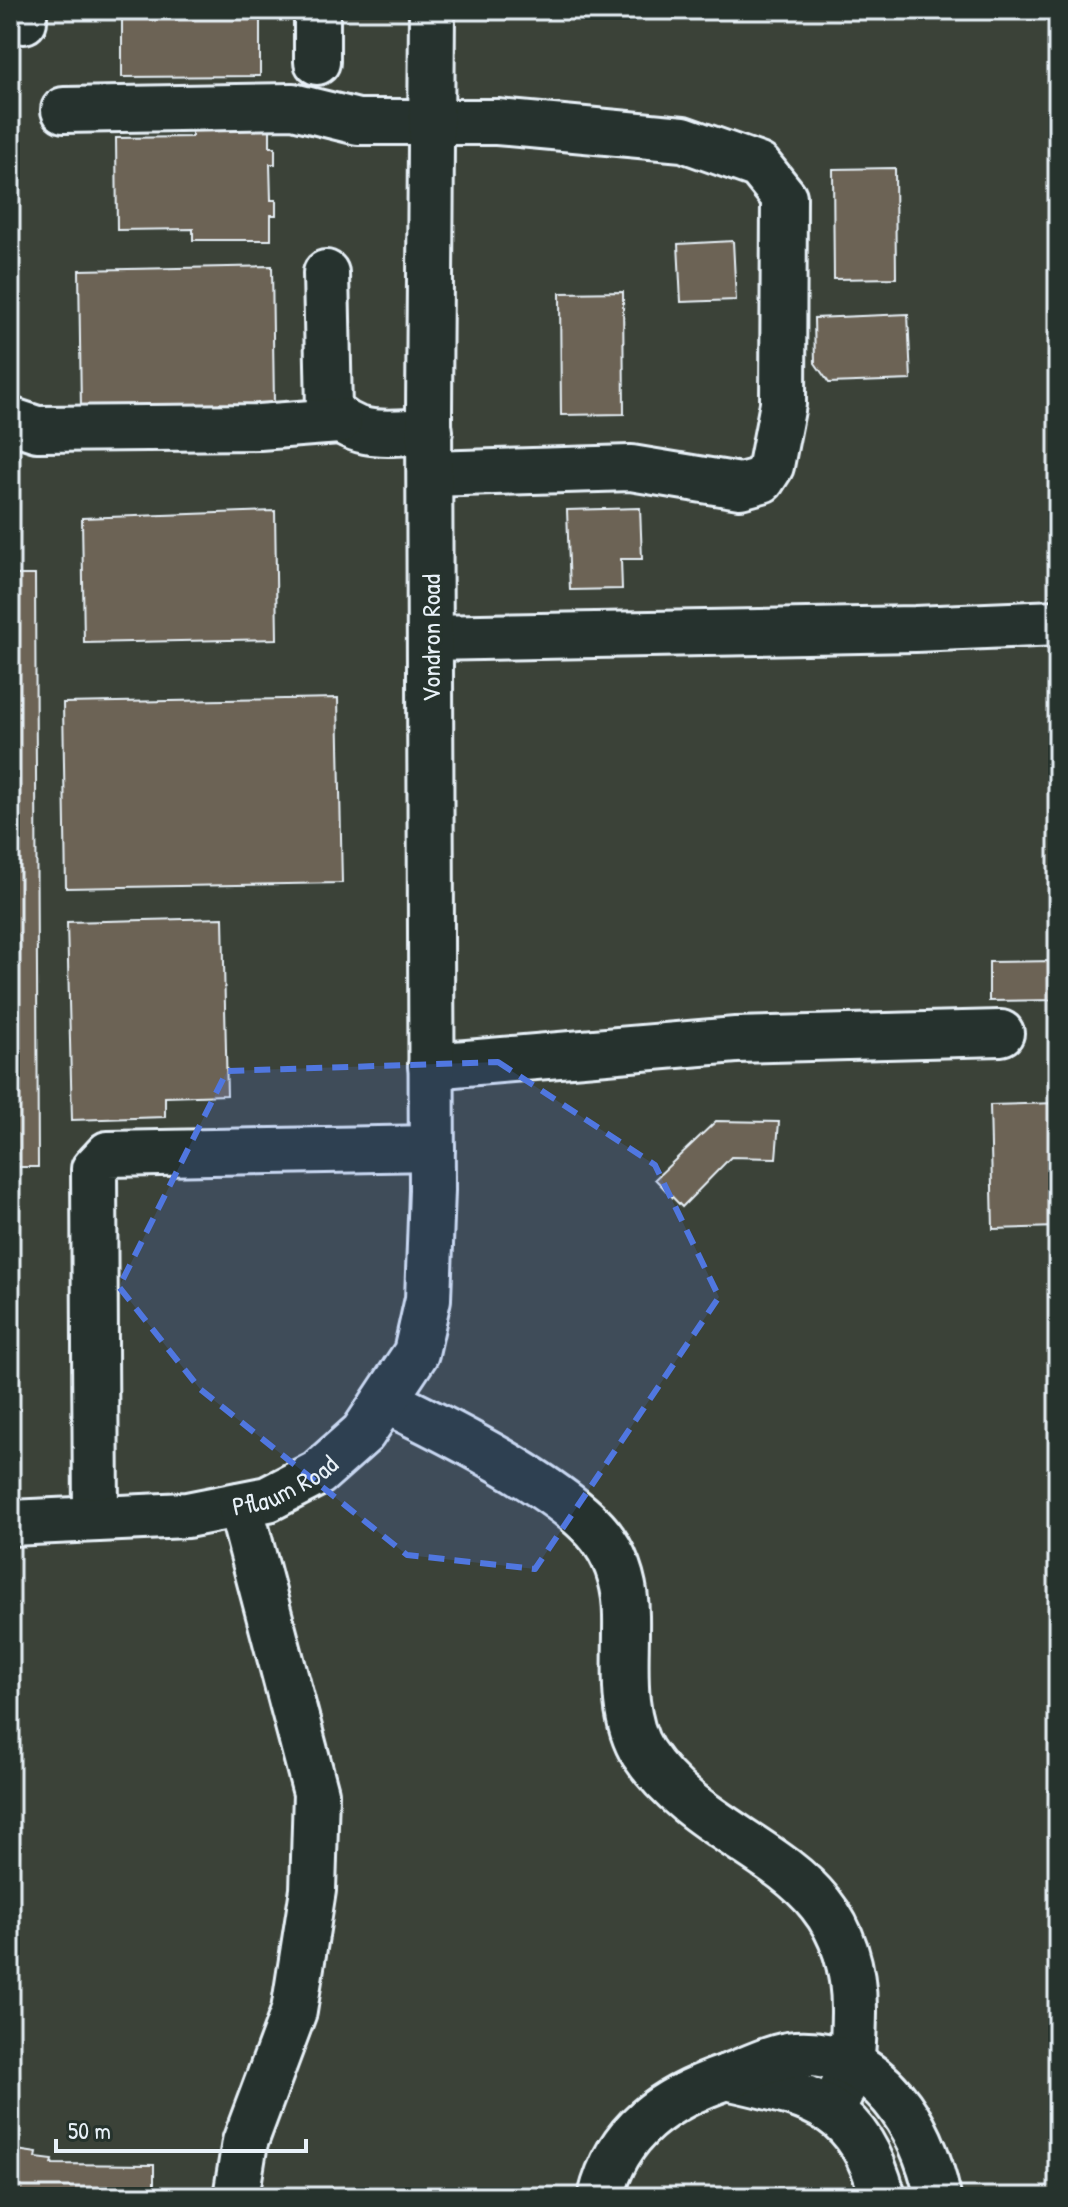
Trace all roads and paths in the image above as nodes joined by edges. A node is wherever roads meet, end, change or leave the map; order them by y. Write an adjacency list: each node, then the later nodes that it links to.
1 (317, 10): 3 (street)
2 (432, 10): 5 (street, Vondron Road)
3 (317, 62)
4 (64, 110): 5 (street)
5 (432, 122): 9 (street, Vondron Road); 10 (street)
6 (326, 273): 8 (street)
7 (10, 420): 8 (street)
8 (339, 421): 9 (street)
9 (430, 431): 10 (street, Vondron Road)
10 (430, 474): 12 (street, Vondron Road)
11 (1058, 623): 12 (street)
12 (430, 638): 14 (street, Vondron Road)
13 (1001, 1033): 14 (street)
14 (431, 1066): 15 (street, Vondron Road)
15 (432, 1148): 16 (street, Vondron Road); 19 (street)
16 (429, 1267): 17 (street, Pflaum Road)
17 (386, 1401): 18 (street, Pflaum Road); 21 (street)
18 (240, 1505): 19 (street, Pflaum Road); 24 (street)
19 (96, 1519): 20 (street, Pflaum Road)
20 (10, 1523)
21 (853, 2066): 22 (street); 23 (street); 27 (street)
22 (727, 2077): 23 (street); 25 (street)
23 (831, 2111): 26 (street)
24 (236, 2197)
25 (601, 2197)
26 (883, 2197)
27 (938, 2197)

